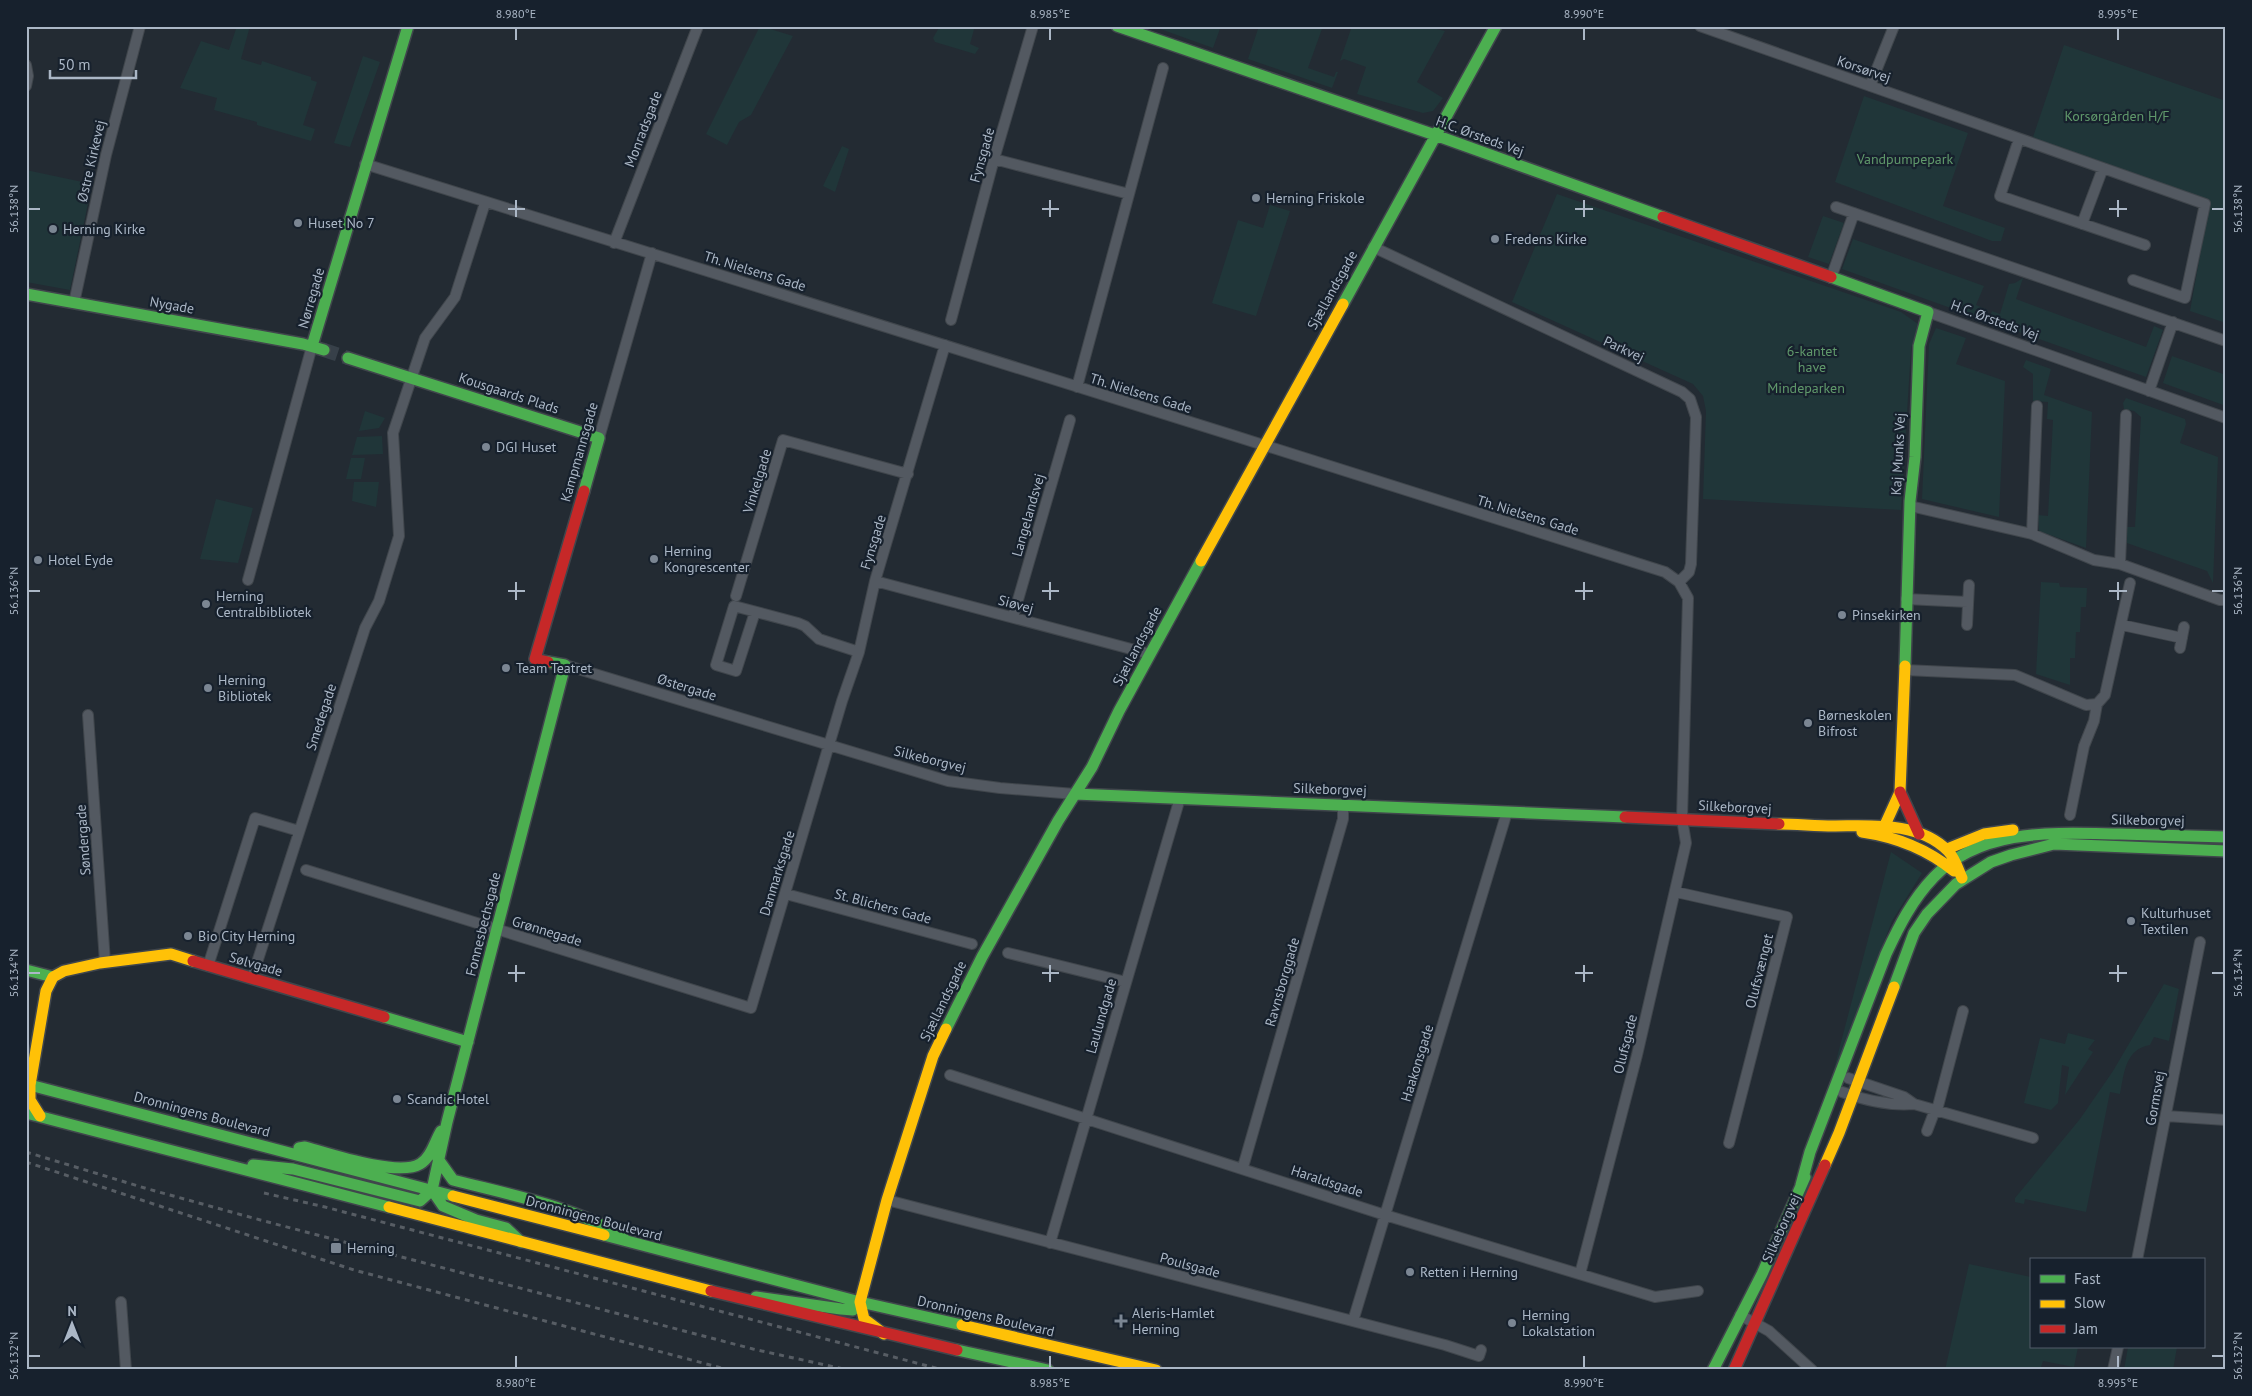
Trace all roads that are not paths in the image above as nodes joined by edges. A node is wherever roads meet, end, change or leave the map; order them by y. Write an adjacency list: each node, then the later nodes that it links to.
1 (140, 26): 30 (street, Østre Kirkevej)
2 (408, 26): 16 (main road, Nørregade)
3 (698, 26): 23 (street, Monradsgade)
4 (1033, 26): 15 (street, Fynsgade)
5 (1117, 26): 13 (main road, H.C. Ørsteds Vej)
6 (1496, 26): 13 (main road, Sjællandsgade)
7 (1700, 26): 12 (street, Korsørvej)
8 (1894, 26): 12 (street)
9 (26, 65): 11 (street)
10 (1164, 68): 18 (street)
11 (26, 86)
12 (1870, 86): 14 (street, Korsørvej)
13 (1436, 135): 25 (main road, Sjællandsgade); 27 (main road, H.C. Ørsteds Vej)
14 (2019, 138): 17 (street, Korsørvej); 22 (street)
15 (994, 159): 18 (street); 32 (street, Fynsgade)
16 (365, 164): 19 (street, Th. Nielsens Gade); 35 (main road, Nørregade)
17 (2103, 168): 22 (street); 28 (street, Korsørvej)
18 (1129, 194): 40 (street)
19 (485, 203): 23 (street, Th. Nielsens Gade); 39 (street)
20 (1836, 207): 21 (street)
21 (1854, 213): 27 (street); 33 (street)
22 (2082, 224): 24 (street)
23 (614, 243): 26 (street, Th. Nielsens Gade)
24 (2145, 245)
25 (1373, 247): 47 (main road, Sjællandsgade); 54 (street, Parkvej)
26 (652, 253): 36 (street, Th. Nielsens Gade); 46 (street, Kampmannsgade)
27 (1831, 278): 31 (main road, H.C. Ørsteds Vej)
28 (2133, 280)
29 (26, 294): 30 (main road, Nygade)
30 (74, 303): 35 (main road, Nygade)
31 (1928, 312): 41 (street, H.C. Ørsteds Vej); 49 (main road, Kaj Munks Vej)
32 (951, 320)
33 (2173, 322): 34 (street); 41 (street)
34 (2226, 341)
35 (312, 346): 37 (main road); 52 (street, Nørregade)
36 (945, 346): 40 (street, Th. Nielsens Gade); 48 (street, Fynsgade)
37 (324, 350)
38 (348, 358): 39 (main road, Kousgaards Plads)
39 (411, 378): 46 (main road, Kousgaards Plads); 83 (street, Smedegade)
40 (1077, 387): 47 (street, Th. Nielsens Gade)
41 (2149, 391): 44 (street, H.C. Ørsteds Vej)
42 (2037, 406): 50 (street)
43 (2126, 415): 51 (street)
44 (2226, 418)
45 (1070, 420): 62 (street, Langelandsvej)
46 (599, 438): 68 (main road, Kampmannsgade)
47 (1263, 446): 54 (street, Th. Nielsens Gade); 67 (main road, Sjællandsgade)
48 (908, 474): 53 (street, Fynsgade); 57 (street, Vinkelgade)
49 (1910, 506): 50 (street); 58 (main road, Kaj Munks Vej)
50 (2032, 534): 51 (street)
51 (2120, 564): 59 (street)
52 (248, 580)
53 (875, 581): 62 (street, Siøvej); 66 (street, Fynsgade)
54 (1679, 582): 80 (street)
55 (2130, 583): 64 (street)
56 (1969, 585): 60 (street)
57 (736, 596)
58 (1906, 599): 60 (street); 70 (main road, Kaj Munks Vej)
59 (2226, 600)
60 (1968, 602): 63 (street)
61 (754, 612): 61 (street); 66 (street)
62 (1013, 617): 67 (street, Siøvej)
63 (1967, 625)
64 (2122, 625): 65 (street); 71 (street)
65 (2182, 638)
66 (859, 652): 73 (street, Fynsgade)
67 (1150, 654): 75 (main road, Sjællandsgade)
68 (535, 659): 69 (main road, Østergade)
69 (565, 665): 73 (street, Østergade); 94 (main road, Fonnesbechsgade)
70 (1905, 670): 71 (street); 74 (main road, Kaj Munks Vej)
71 (2098, 704): 79 (street)
72 (88, 715): 99 (street, Søndergade)
73 (830, 746): 75 (street, Silkeborgvej); 93 (street, Danmarksgade)
74 (1900, 792): 81 (main road, Kaj Munks Vej); 85 (main road, Kaj Munks Vej)
75 (1075, 794): 76 (main road, Silkeborgvej); 131 (main road, Sjællandsgade)
76 (1180, 798): 77 (main road, Silkeborgvej); 104 (street, Laulundgade)
77 (1343, 805): 78 (main road, Silkeborgvej); 128 (street, Ravnsborggade)
78 (1507, 812): 80 (main road, Silkeborgvej); 132 (street, Haakonsgade)
79 (2070, 815)
80 (1682, 819): 82 (main road, Silkeborgvej); 92 (street, Olufsgade)
81 (1885, 825): 82 (main road, Silkeborgvej); 85 (main road, Silkeborgvej)
82 (1835, 826): 89 (main road, Silkeborgvej)
83 (299, 832): 100 (street); 103 (street, Smedegade)
84 (2064, 833): 86 (main road, Silkeborgvej); 87 (main road); 89 (main road, Silkeborgvej)
85 (1918, 834): 87 (main road, Silkeborgvej)
86 (2226, 837)
87 (1946, 849): 89 (main road, Silkeborgvej)
88 (2226, 851): 91 (main road, Silkeborgvej)
89 (1951, 863): 91 (main road, Silkeborgvej); 97 (main road, Silkeborgvej)
90 (306, 870): 94 (street, Grønnegade)
91 (1962, 878): 111 (main road, Silkeborgvej)
92 (1676, 892): 124 (street, Olufsvænget); 137 (street, Olufsgade)
93 (786, 894): 96 (street, St. Blichers Gade); 105 (street, Danmarksgade)
94 (497, 930): 105 (street, Grønnegade); 108 (main road, Fonnesbechsgade)
95 (2200, 942): 118 (street, Gormsvej)
96 (972, 944)
97 (1888, 944): 111 (main road, Silkeborgvej); 129 (main road, Silkeborgvej)
98 (1008, 954): 104 (street)
99 (105, 962): 100 (main road, Sølvgade); 102 (main road, Sølvgade)
100 (208, 966): 103 (main road, Sølvgade)
101 (26, 970): 102 (main road)
102 (53, 977): 107 (main road)
103 (252, 978): 108 (main road, Sølvgade)
104 (1126, 982): 119 (street, Laulundgade)
105 (751, 1008)
106 (1963, 1011): 115 (street)
107 (40, 1020): 109 (main road); 112 (main road)
108 (468, 1042): 121 (main road, Fonnesbechsgade)
109 (26, 1057)
110 (950, 1075): 119 (street, Haraldsgade)
111 (1853, 1079): 113 (main road, Silkeborgvej); 114 (street)
112 (28, 1086): 117 (main road); 125 (main road, Dronningens Boulevard)
113 (1848, 1094): 114 (street); 129 (main road, Silkeborgvej); 144 (main road, Silkeborgvej)
114 (1914, 1104): 115 (street)
115 (1936, 1110): 122 (street); 123 (street)
116 (26, 1113): 117 (main road)
117 (40, 1116): 127 (main road)
118 (2166, 1116): 120 (street); 136 (street, Gormsvej)
119 (1086, 1118): 128 (street, Haraldsgade); 134 (street, Laulundgade)
120 (2226, 1120)
121 (447, 1122): 125 (main road); 126 (main road, Fonnesbechsgade)
122 (1927, 1131)
123 (2033, 1138)
124 (1729, 1143)
125 (277, 1150): 130 (main road, Dronningens Boulevard)
126 (438, 1159): 130 (main road, Fonnesbechsgade); 135 (main road)
127 (218, 1162): 130 (main road); 133 (main road)
128 (1243, 1167): 132 (street, Haraldsgade)
129 (1801, 1185): 142 (main road, Silkeborgvej)
130 (432, 1190): 133 (main road); 135 (main road, Dronningens Boulevard)
131 (887, 1200): 134 (street, Poulsgade); 141 (main road, Sjællandsgade)
132 (1385, 1215): 137 (street, Haraldsgade); 143 (street, Haakonsgade)
133 (522, 1243): 139 (main road)
134 (1050, 1243): 143 (street, Poulsgade)
135 (642, 1246): 141 (main road, Dronningens Boulevard)
136 (2136, 1258)
137 (1580, 1274): 138 (street, Haraldsgade)
138 (1698, 1291)
139 (734, 1297): 141 (main road); 145 (main road)
140 (121, 1302): 148 (street)
141 (860, 1302): 145 (main road); 150 (main road, Dronningens Boulevard)
142 (1740, 1316): 144 (street); 151 (main road, Silkeborgvej)
143 (1353, 1321): 147 (street, Poulsgade)
144 (1756, 1322): 152 (main road, Silkeborgvej); 153 (street)
145 (884, 1334): 149 (main road)
146 (2118, 1348): 154 (street)
147 (1480, 1350)
148 (126, 1370)
149 (1048, 1370)
150 (1156, 1370)
151 (1714, 1370)
152 (1734, 1370)
153 (1812, 1370)
154 (2113, 1370)

